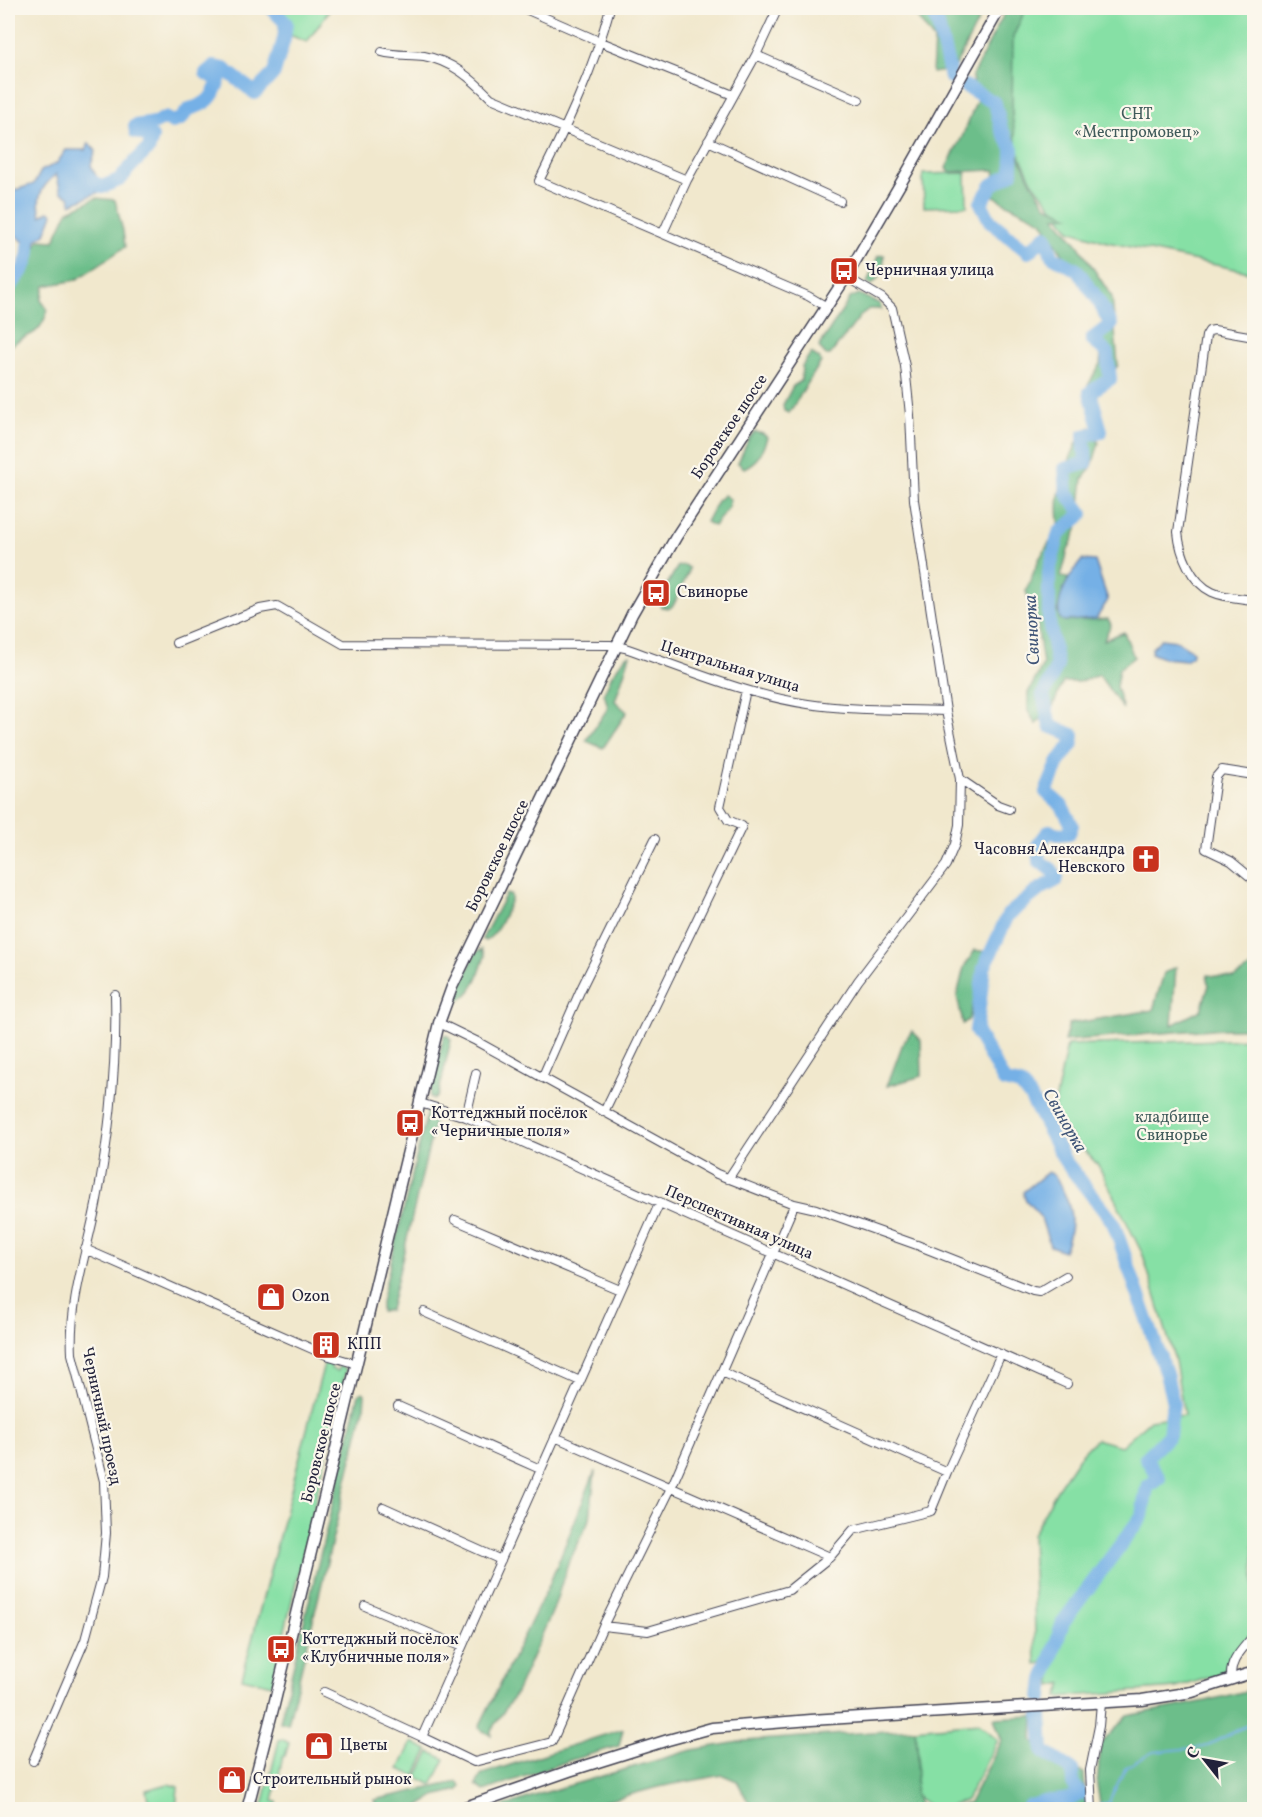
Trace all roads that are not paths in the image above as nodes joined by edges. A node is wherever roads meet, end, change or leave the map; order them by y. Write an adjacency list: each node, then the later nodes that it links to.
1 (523, 8): 6 (street)
2 (610, 8): 6 (street)
3 (768, 8): 5 (street)
4 (1000, 8): 16 (main road, Боровское шоссе)
5 (777, 9): 8 (street)
6 (601, 42): 9 (street); 11 (street)
7 (382, 52): 11 (street)
8 (756, 56): 9 (street); 10 (street)
9 (733, 95): 12 (street)
10 (859, 100)
11 (564, 130): 13 (street); 15 (street)
12 (708, 141): 13 (street); 14 (street)
13 (687, 180): 15 (street)
14 (840, 201)
15 (663, 233): 17 (street)
16 (846, 277): 17 (main road, Боровское шоссе); 23 (street)
17 (827, 307): 21 (main road, Боровское шоссе)
18 (1254, 337): 19 (street)
19 (1254, 600)
20 (176, 643): 21 (street, Центральная улица)
21 (615, 646): 22 (street, Центральная улица); 30 (main road, Боровское шоссе)
22 (746, 690): 23 (street, Центральная улица); 34 (street)
23 (946, 711): 25 (street)
24 (1254, 775): 28 (street)
25 (960, 779): 26 (street); 36 (street)
26 (1010, 809)
27 (655, 839): 32 (street)
28 (1254, 880)
29 (115, 994): 40 (street, Черничный проезд)
30 (439, 1023): 32 (street); 33 (main road, Боровское шоссе)
31 (476, 1073): 35 (street)
32 (542, 1078): 34 (street)
33 (420, 1103): 35 (street, Перспективная улица); 46 (main road, Боровское шоссе)
34 (604, 1112): 36 (street)
35 (466, 1117): 37 (street, Перспективная улица)
36 (728, 1179): 42 (street)
37 (660, 1202): 41 (street, Перспективная улица); 43 (street)
38 (792, 1210): 41 (street)
39 (455, 1220): 43 (street)
40 (85, 1249): 46 (street); 67 (street, Черничный проезд)
41 (773, 1253): 45 (street, Перспективная улица); 47 (street)
42 (1066, 1276)
43 (620, 1290): 48 (street)
44 (424, 1312): 48 (street)
45 (1001, 1354): 49 (street, Перспективная улица); 53 (street)
46 (357, 1364): 68 (main road, Боровское шоссе)
47 (722, 1372): 53 (street); 54 (street)
48 (580, 1381): 51 (street)
49 (1067, 1384)
50 (398, 1406): 52 (street)
51 (555, 1437): 52 (street); 54 (street)
52 (540, 1469): 57 (street)
53 (947, 1472): 56 (street)
54 (671, 1488): 56 (street); 59 (street)
55 (382, 1507): 57 (street)
56 (830, 1557): 59 (street)
57 (501, 1560): 61 (street)
58 (365, 1606): 61 (street)
59 (603, 1626): 66 (street)
60 (1254, 1635): 63 (street)
61 (462, 1647): 66 (street)
62 (1254, 1672): 63 (main road)
63 (1232, 1680): 65 (main road)
64 (324, 1692): 66 (street)
65 (1101, 1703): 69 (main road); 70 (street)
66 (422, 1737)
67 (33, 1761)
68 (247, 1809)
69 (458, 1809)
70 (1092, 1809)

